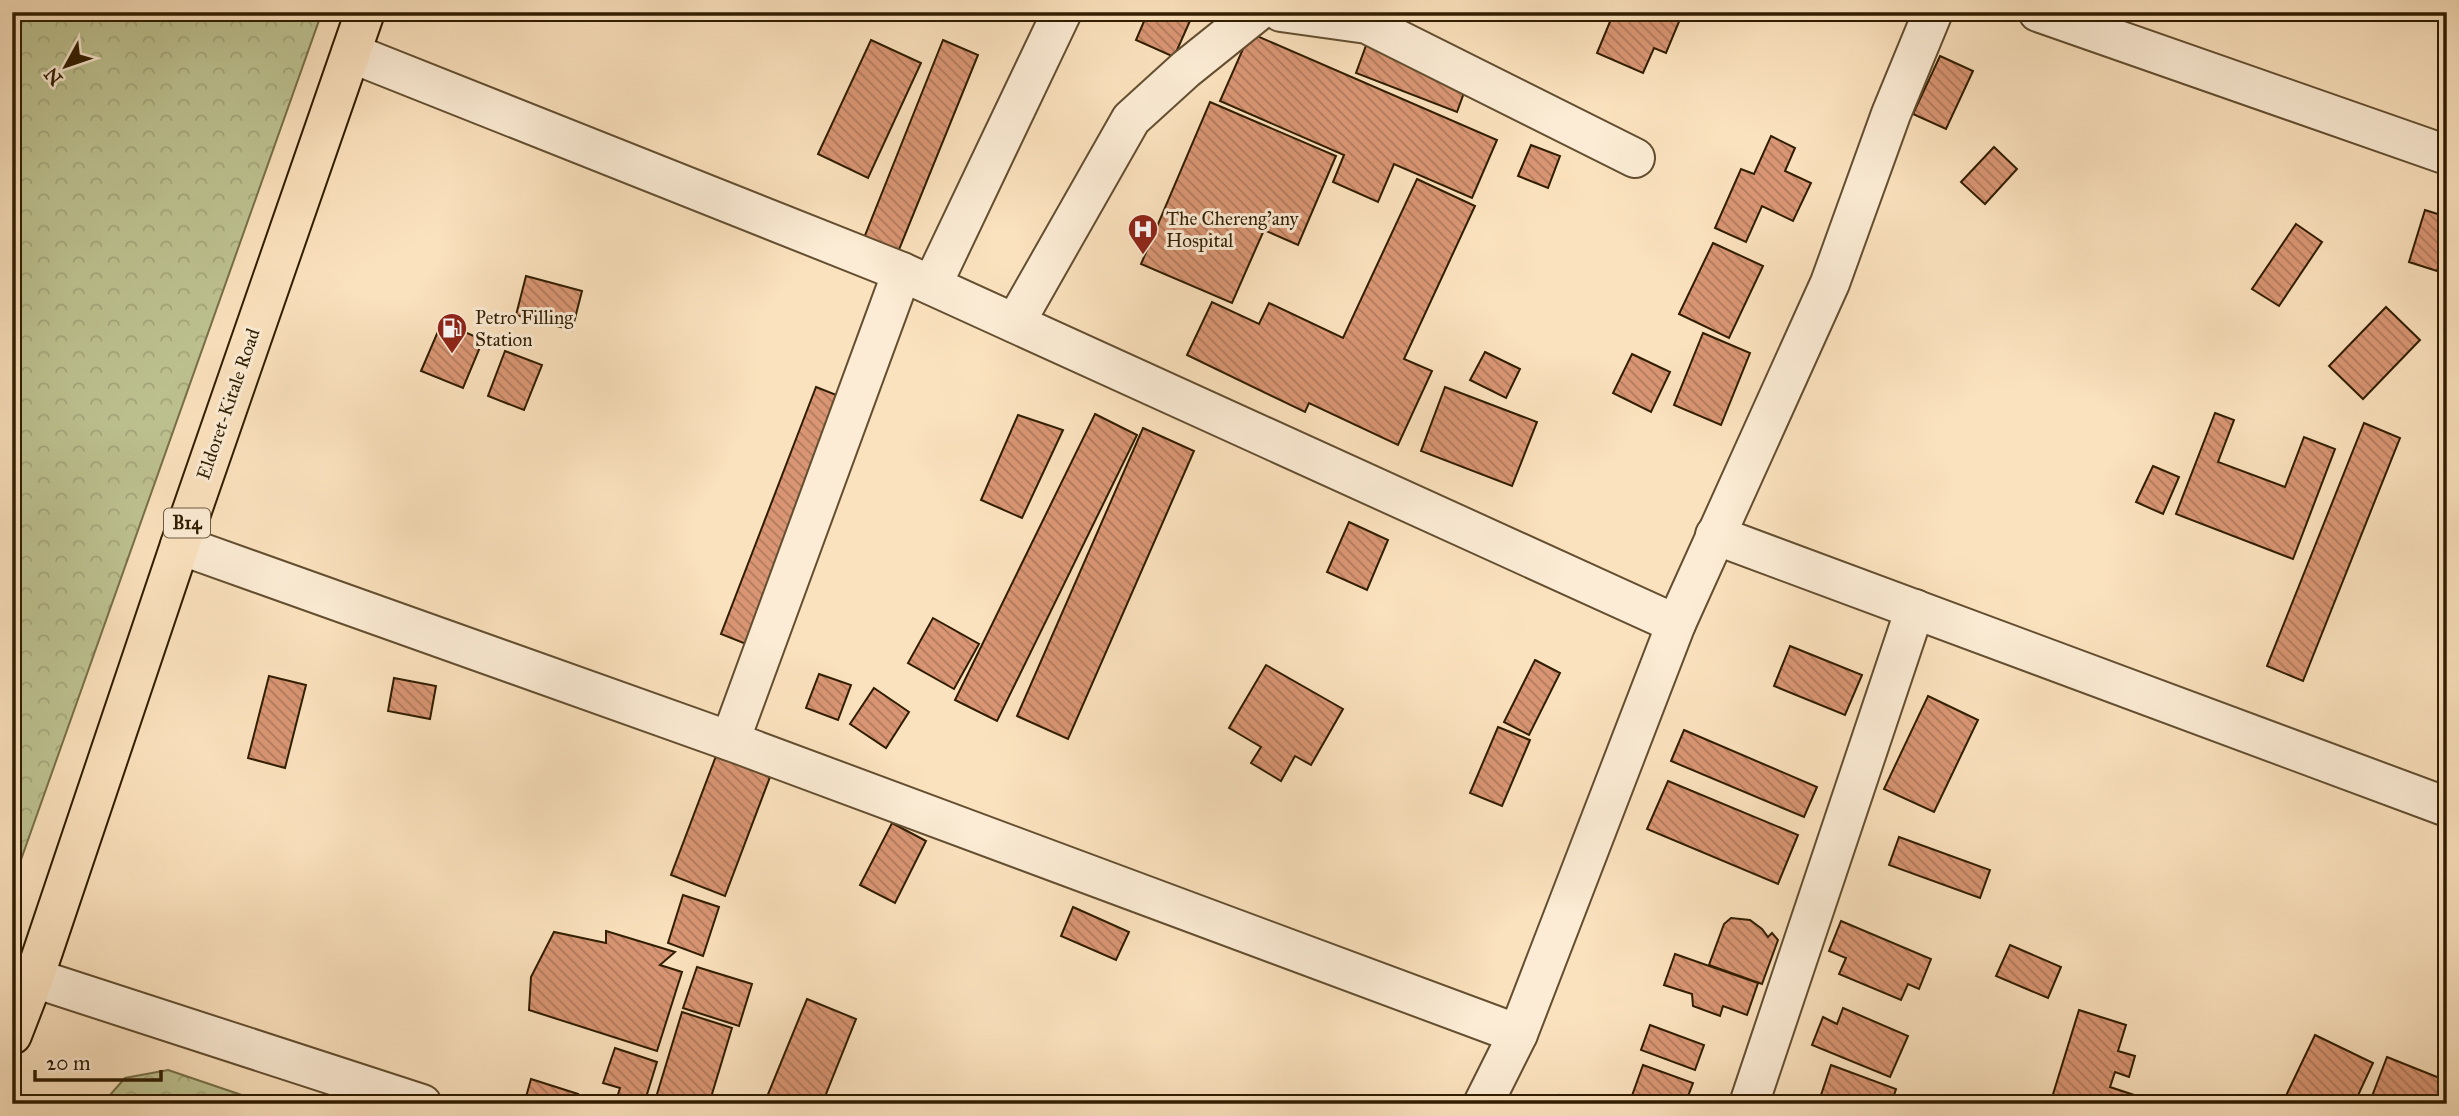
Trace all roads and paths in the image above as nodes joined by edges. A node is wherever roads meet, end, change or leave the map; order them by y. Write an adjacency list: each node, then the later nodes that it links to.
1 (365, 12): 8 (highway, Eldoret-Kitale Road / B14)
2 (1062, 12): 11 (street)
3 (1256, 12): 12 (street)
4 (1281, 12): 7 (street)
5 (1933, 12): 13 (street)
6 (2038, 12): 9 (street)
7 (1406, 27): 10 (street)
8 (351, 53): 11 (street); 14 (highway, Eldoret-Kitale Road / B14)
9 (2447, 155)
10 (1635, 158)
11 (917, 278): 12 (street); 17 (street)
12 (1015, 323): 16 (street)
13 (1716, 535): 15 (street); 16 (street)
14 (180, 545): 17 (street); 19 (highway, Eldoret-Kitale Road / B14)
15 (1915, 609): 18 (street); 24 (street)
16 (1676, 624): 20 (street)
17 (730, 741): 20 (street)
18 (2447, 807)
19 (34, 978): 21 (highway, Eldoret-Kitale Road / B14); 22 (street)
20 (1518, 1034): 23 (street)
21 (12, 1035)
22 (422, 1104)
23 (1483, 1104)
24 (1749, 1104)

